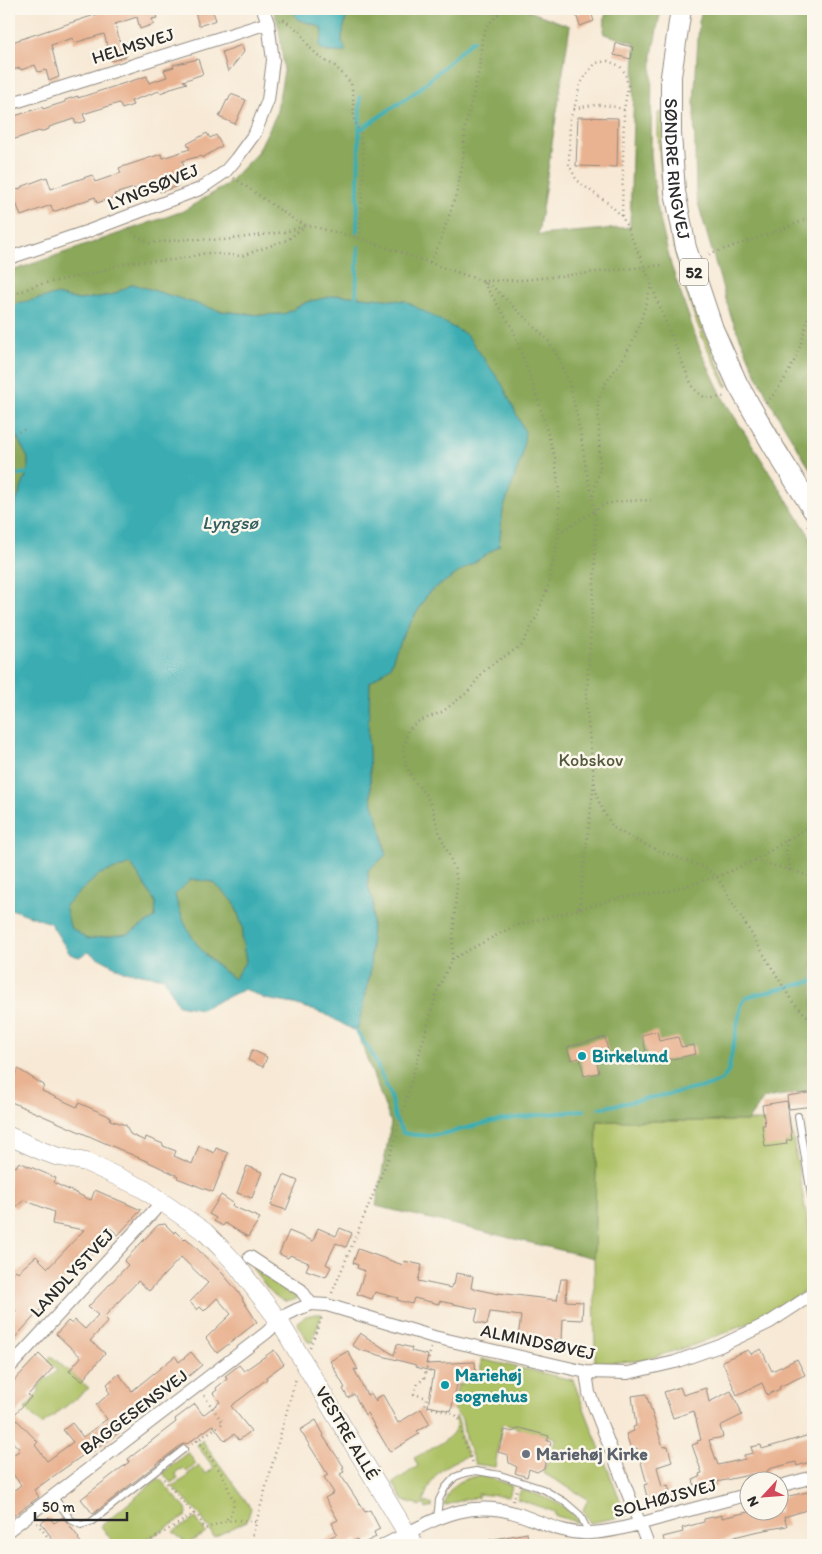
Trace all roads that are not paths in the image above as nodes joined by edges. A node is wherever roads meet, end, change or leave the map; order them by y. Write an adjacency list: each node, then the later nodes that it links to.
1 (263, 9): 3 (street, LYNGSØVEJ)
2 (681, 9): 6 (main road, SØNDRE RINGVEJ / 52)
3 (268, 23): 4 (street, HELMSVEJ); 5 (street, LYNGSØVEJ)
4 (9, 104)
5 (9, 258)
6 (813, 510)
7 (798, 1116): 10 (lane)
8 (9, 1136): 9 (street, VESTRE ALLÉ)
9 (162, 1202): 14 (street, VESTRE ALLÉ); 15 (street, LANDLYSTVEJ)
10 (813, 1207)
11 (250, 1257): 13 (street)
12 (813, 1294): 16 (street, ALMINDSØVEJ)
13 (311, 1304): 14 (street, ALMINDSØVEJ); 16 (street, ALMINDSØVEJ)
14 (279, 1321): 20 (street, BAGGESENSVEJ); 26 (street, VESTRE ALLÉ)
15 (9, 1368)
16 (586, 1372): 23 (street)
17 (184, 1449): 20 (lane)
18 (813, 1477): 19 (street)
19 (790, 1483)
20 (53, 1496): 24 (street, BAGGESENSVEJ)
21 (740, 1497): 23 (street, SOLHØJSVEJ)
22 (437, 1518): 25 (street, SOLHØJSVEJ); 25 (lane); 26 (street, SOLHØJSVEJ)
23 (640, 1523): 25 (street, SOLHØJSVEJ); 28 (street)
24 (9, 1530)
25 (589, 1533)
26 (411, 1540): 27 (street, SOLHØJSVEJ)
27 (384, 1545)
28 (648, 1545)

